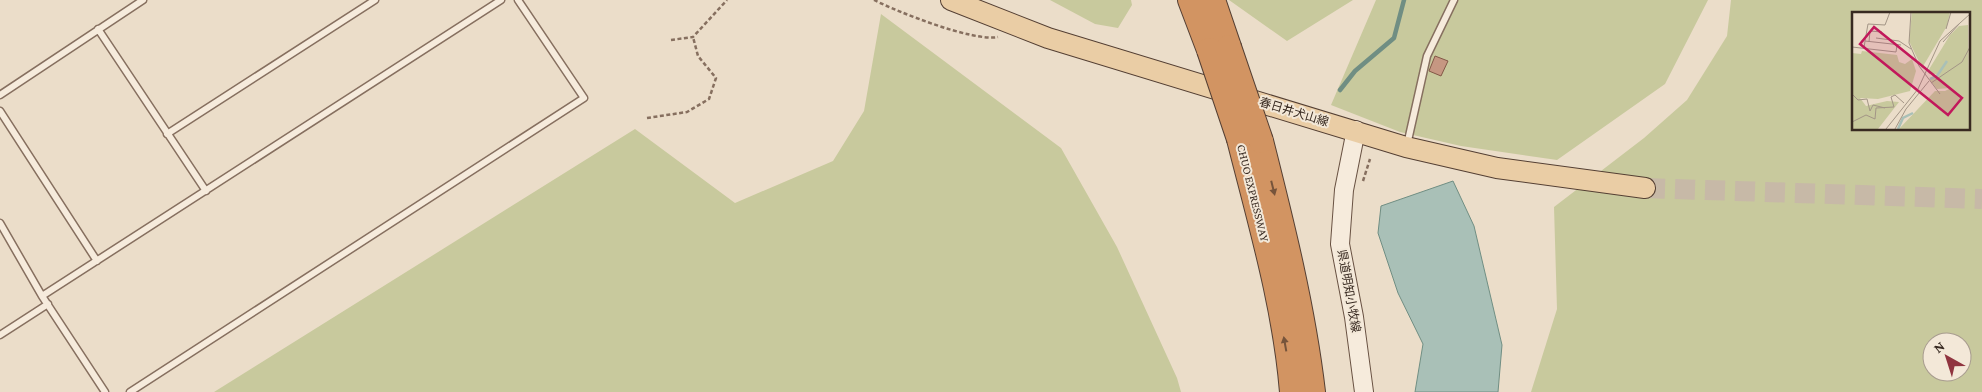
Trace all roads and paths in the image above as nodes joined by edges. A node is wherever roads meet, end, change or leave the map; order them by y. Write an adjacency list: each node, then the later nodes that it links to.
1 (144, 0): 12 (lane)
2 (375, 0): 20 (lane)
3 (501, 0): 24 (lane)
4 (518, 0): 31 (lane)
5 (727, 0): 13 (path)
6 (874, 0): 11 (path)
7 (951, 0): 11 (main road, 春日井犬山線)
8 (1226, 0): 15 (highway)
9 (1454, 0): 22 (lane)
10 (1196, 2): 15 (highway, CHUO EXPRESSWAY)
11 (1007, 22): 19 (main road, 春日井犬山線)
12 (98, 29): 16 (lane); 20 (lane)
13 (692, 37): 14 (path); 18 (path)
14 (672, 40)
15 (1221, 45): 21 (highway, CHUO EXPRESSWAY, bridge)
16 (0, 94)
17 (0, 111): 26 (lane)
18 (647, 118)
19 (1356, 130): 22 (main road, 春日井犬山線); 34 (main road, 県道明知小牧線)
20 (167, 134): 24 (lane)
21 (1250, 140): 32 (highway, CHUO EXPRESSWAY, one-way to 21); 33 (highway, CHUO EXPRESSWAY, one-way to 33)
22 (1406, 147): 23 (main road, 春日井犬山線)
23 (1645, 188)
24 (206, 191): 26 (lane)
25 (0, 223): 27 (lane)
26 (97, 261): 27 (lane)
27 (42, 296): 28 (lane)
28 (48, 304): 29 (lane); 30 (lane)
29 (0, 335)
30 (105, 392)
31 (130, 392)
32 (1292, 392)
33 (1313, 392)
34 (1364, 392)

